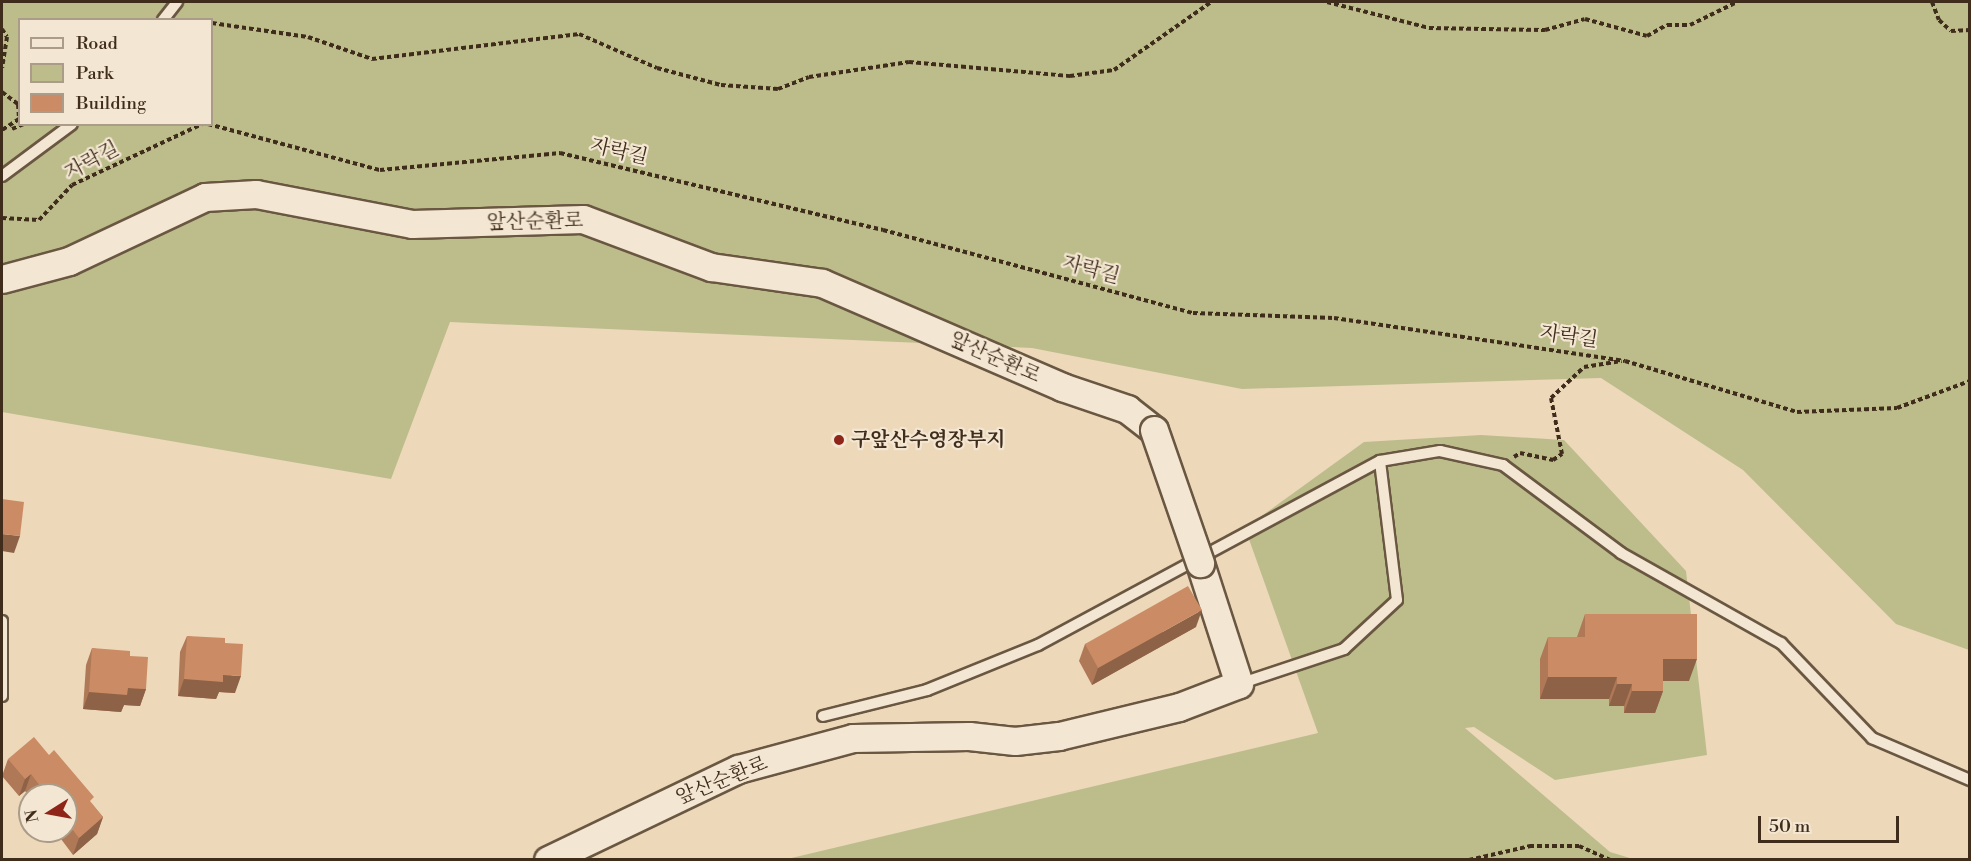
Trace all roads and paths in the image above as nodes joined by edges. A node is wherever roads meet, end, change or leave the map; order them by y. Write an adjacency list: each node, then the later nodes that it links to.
1 (177, 2): 6 (lane)
2 (1211, 2): 7 (path)
3 (1327, 2): 4 (path)
4 (1737, 2)
5 (1932, 2): 9 (path)
6 (165, 18)
7 (213, 23)
8 (2, 29): 10 (path)
9 (1970, 30)
10 (2, 68)
11 (2, 92): 12 (path)
12 (18, 104)
13 (18, 120): 18 (path)
14 (213, 125): 23 (path, 자락길)
15 (19, 126): 18 (path)
16 (69, 126): 20 (lane)
17 (198, 126): 21 (path, 자락길)
18 (11, 129): 19 (path)
19 (2, 130)
20 (2, 176)
21 (2, 218)
22 (2, 279): 28 (street, 앞산순환로, bridge)
23 (1625, 361): 24 (path, 자락길); 26 (path)
24 (1970, 381)
25 (1380, 461): 26 (lane); 28 (lane); 30 (lane)
26 (1503, 465): 31 (lane)
27 (2, 621): 29 (lane)
28 (1239, 684): 32 (street, 앞산순환로)
29 (2, 696)
30 (823, 716)
31 (1970, 780)
32 (548, 860)
33 (1469, 860): 34 (path)
34 (1611, 860)

